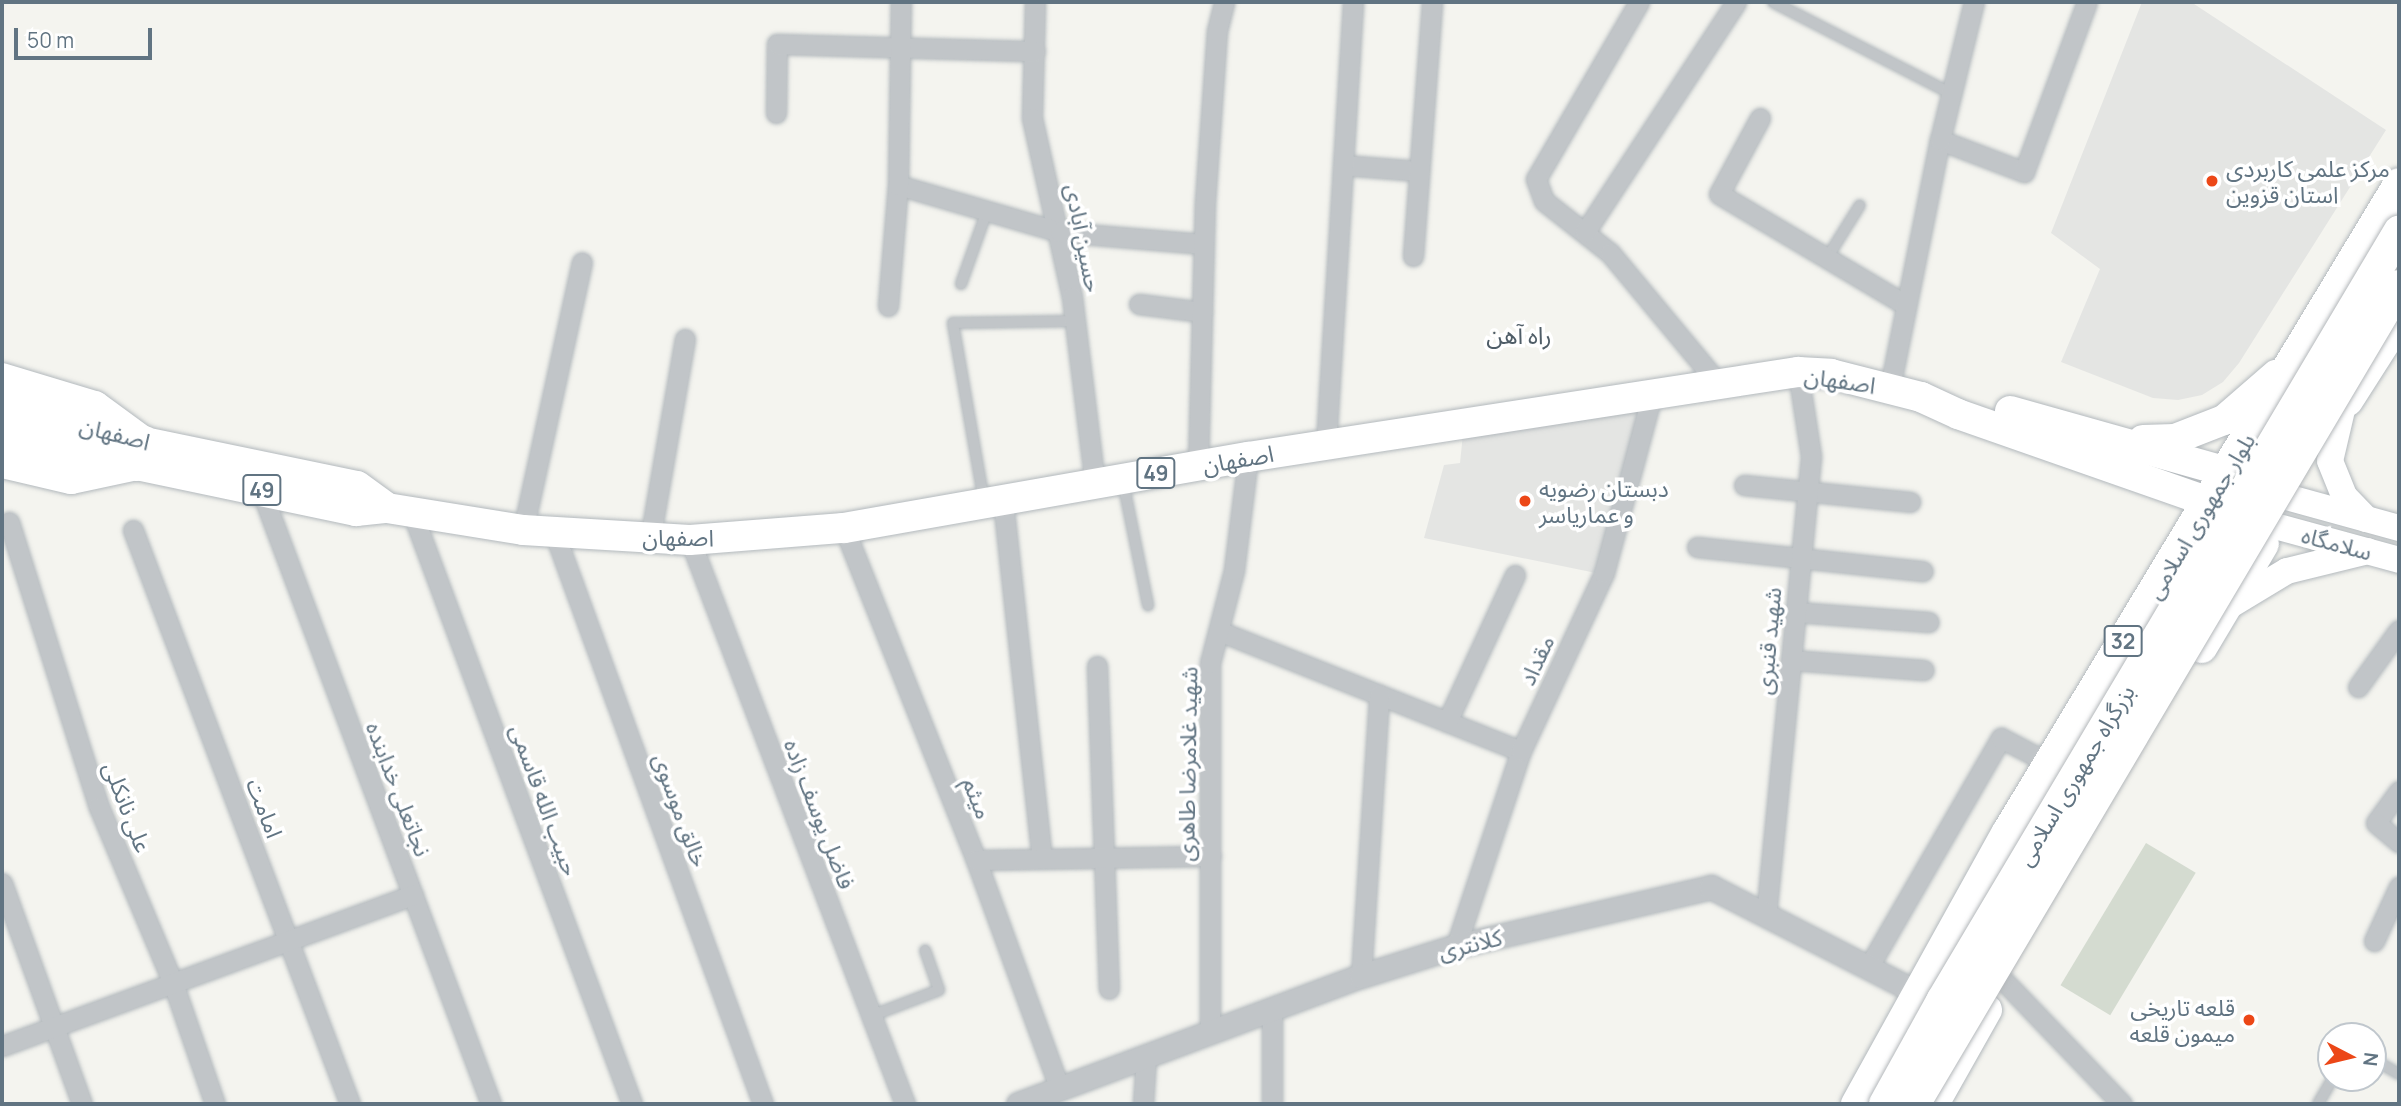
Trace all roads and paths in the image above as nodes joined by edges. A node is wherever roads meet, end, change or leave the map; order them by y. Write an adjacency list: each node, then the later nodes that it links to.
1 (901, 2): 11 (street)
2 (1035, 2): 12 (street, حسین آبادی)
3 (1224, 2): 27 (street)
4 (1353, 2): 17 (street)
5 (1432, 2): 18 (street)
6 (1639, 2): 25 (street)
7 (1736, 2): 25 (street)
8 (1773, 2): 13 (lane)
9 (1974, 2): 13 (street)
10 (2087, 2): 16 (street)
11 (901, 47): 12 (street); 14 (street); 20 (street)
12 (1035, 51): 24 (street, حسین آبادی)
13 (1950, 93): 16 (street)
14 (776, 113)
15 (1760, 118): 29 (street)
16 (1940, 140): 34 (street)
17 (1343, 165): 18 (street); 51 (street)
18 (1419, 170): 28 (street)
19 (2399, 184): 23 (main road); 40 (main road, بلوار جمهوری اسلامی / 32)
20 (898, 185): 22 (street); 35 (street)
21 (1860, 205): 29 (lane)
22 (987, 211): 24 (street); 31 (lane)
23 (2399, 218)
24 (1060, 232): 27 (street); 37 (street, حسین آبادی)
25 (1585, 232): 43 (street)
26 (2399, 232): 136 (highway, بزرگراه جمهوری اسلامی / 32, bridge)
27 (1204, 244): 36 (street)
28 (1413, 256)
29 (1827, 258): 34 (street)
30 (582, 262): 72 (street)
31 (961, 284)
32 (2399, 286): 137 (highway, بزرگراه جمهوری اسلامی / 32, bridge)
33 (1139, 304): 36 (street)
34 (1906, 305): 44 (street)
35 (888, 306)
36 (1202, 312): 55 (street)
37 (1075, 321): 57 (street, حسین آبادی); 64 (lane)
38 (2399, 321): 48 (main road)
39 (685, 339): 74 (street)
40 (2294, 358): 50 (main road); 56 (main road, بلوار جمهوری اسلامی / 32)
41 (1798, 372): 43 (main road, اصفهان / 49); 44 (main road, اصفهان / 49); 60 (street, شهید قنبری)
42 (2, 378): 52 (main road)
43 (1718, 383): 45 (main road, اصفهان / 49)
44 (1890, 387): 46 (main road, اصفهان / 49)
45 (1653, 392): 51 (main road, اصفهان / 49); 94 (street, مقداد)
46 (1922, 397): 50 (main road, اصفهان); 62 (main road, اصفهان)
47 (2, 405): 52 (highway, اصفهان / 49)
48 (2342, 410): 61 (main road); 66 (main road)
49 (2, 437): 52 (highway, اصفهان / 49)
50 (2119, 441): 56 (main road, اصفهان)
51 (1326, 444): 53 (main road, اصفهان / 49)
52 (141, 453): 54 (main road); 59 (main road, اصفهان / 49); 65 (main road, اصفهان / 49)
53 (1248, 457): 55 (main road, اصفهان / 49); 87 (street, شهید غلامرضا طاهری)
54 (2, 463)
55 (1198, 466): 57 (main road, اصفهان / 49)
56 (2229, 470): 61 (main road, اصفهان); 62 (main road, بلوار جمهوری اسلامی / 32)
57 (1109, 482): 64 (main road, اصفهان / 49); 82 (lane)
58 (1744, 485): 60 (street)
59 (261, 490): 65 (main road, اصفهان / 49); 106 (street, نجاتعلی خدابنده)
60 (1807, 490): 63 (street); 78 (street, شهید قنبری)
61 (2290, 498): 66 (main road, سلامگاه); 68 (main road)
62 (2210, 499): 68 (main road, اصفهان); 95 (main road, بلوار جمهوری اسلامی / 32)
63 (1910, 502)
64 (994, 503): 69 (main road, اصفهان / 49); 101 (street)
65 (399, 510): 72 (main road, اصفهان / 49); 129 (street, حبیب الله قاسمی)
66 (2366, 519): 70 (main road, سلامگاه)
67 (9, 522): 115 (street, علی نانکلی)
68 (2275, 526): 77 (main road, سلامگاه); 83 (main road)
69 (844, 528): 75 (main road, اصفهان / 49); 102 (street, میثم)
70 (2399, 528)
71 (134, 530): 108 (street, امامت)
72 (523, 530): 73 (main road, اصفهان / 49)
73 (554, 532): 74 (main road, اصفهان / 49); 130 (street, خالق موسوی)
74 (650, 539): 75 (main road, اصفهان / 49)
75 (690, 541): 119 (street, فاضل یوسف زاده)
76 (1697, 547): 78 (street)
77 (2368, 551): 79 (main road, سلامگاه); 83 (main road)
78 (1801, 559): 80 (street); 84 (street, شهید قنبری)
79 (2399, 560)
80 (1923, 571)
81 (1515, 575): 93 (street)
82 (1148, 605)
83 (2227, 607): 103 (main road)
84 (1796, 612): 85 (street); 88 (street, شهید قنبری)
85 (1929, 622)
86 (2399, 630): 91 (street)
87 (1219, 631): 92 (street); 99 (street, شهید غلامرضا طاهری)
88 (1791, 660): 90 (street); 107 (street, شهید قنبری)
89 (1097, 666): 100 (street)
90 (1924, 670)
91 (2358, 687)
92 (1379, 695): 93 (street); 113 (street)
93 (1447, 722): 94 (street)
94 (1521, 751): 110 (street, مقداد)
95 (2049, 763): 97 (main road, بلوار جمهوری اسلامی / 32); 112 (street)
96 (2399, 791): 98 (street)
97 (2007, 832): 103 (main road); 117 (main road, بلوار جمهوری اسلامی / 32)
98 (2399, 842)
99 (1210, 856): 100 (street); 121 (street, شهید غلامرضا طاهری)
100 (1105, 858): 101 (street); 116 (street)
101 (1042, 859): 102 (street)
102 (976, 860): 124 (street, میثم)
103 (2065, 870): 114 (main road)
104 (2, 883): 120 (street)
105 (2399, 887): 109 (street)
106 (413, 895): 108 (street); 128 (street, نجاتعلی خدابنده)
107 (1766, 916): 110 (street, کلانتری); 112 (street, کلانتری)
108 (289, 941): 115 (street); 127 (street, امامت)
109 (2374, 941)
110 (1456, 946): 113 (street, کلانتری)
111 (925, 950): 119 (lane)
112 (1868, 968): 117 (street, کلانتری)
113 (1362, 976): 118 (street, کلانتری)
114 (2003, 980): 138 (main road); 139 (street)
115 (173, 983): 120 (street); 126 (street, علی نانکلی)
116 (1109, 989)
117 (1918, 993): 135 (main road, بلوار جمهوری اسلامی / 32)
118 (1272, 1010): 121 (street, کلانتری); 134 (street)
119 (871, 1016): 131 (street, فاضل یوسف زاده)
120 (54, 1027): 122 (street); 125 (street)
121 (1210, 1033): 123 (street, کلانتری)
122 (2, 1046)
123 (1146, 1057): 124 (street, کلانتری); 133 (street)
124 (1060, 1089): 132 (street, کلانتری)
125 (82, 1104)
126 (215, 1104)
127 (350, 1104)
128 (491, 1104)
129 (632, 1104)
130 (763, 1104)
131 (905, 1104)
132 (1018, 1104)
133 (1143, 1104)
134 (1272, 1104)
135 (1856, 1104)
136 (1885, 1104)
137 (1914, 1104)
138 (1934, 1104)
139 (2122, 1104)

